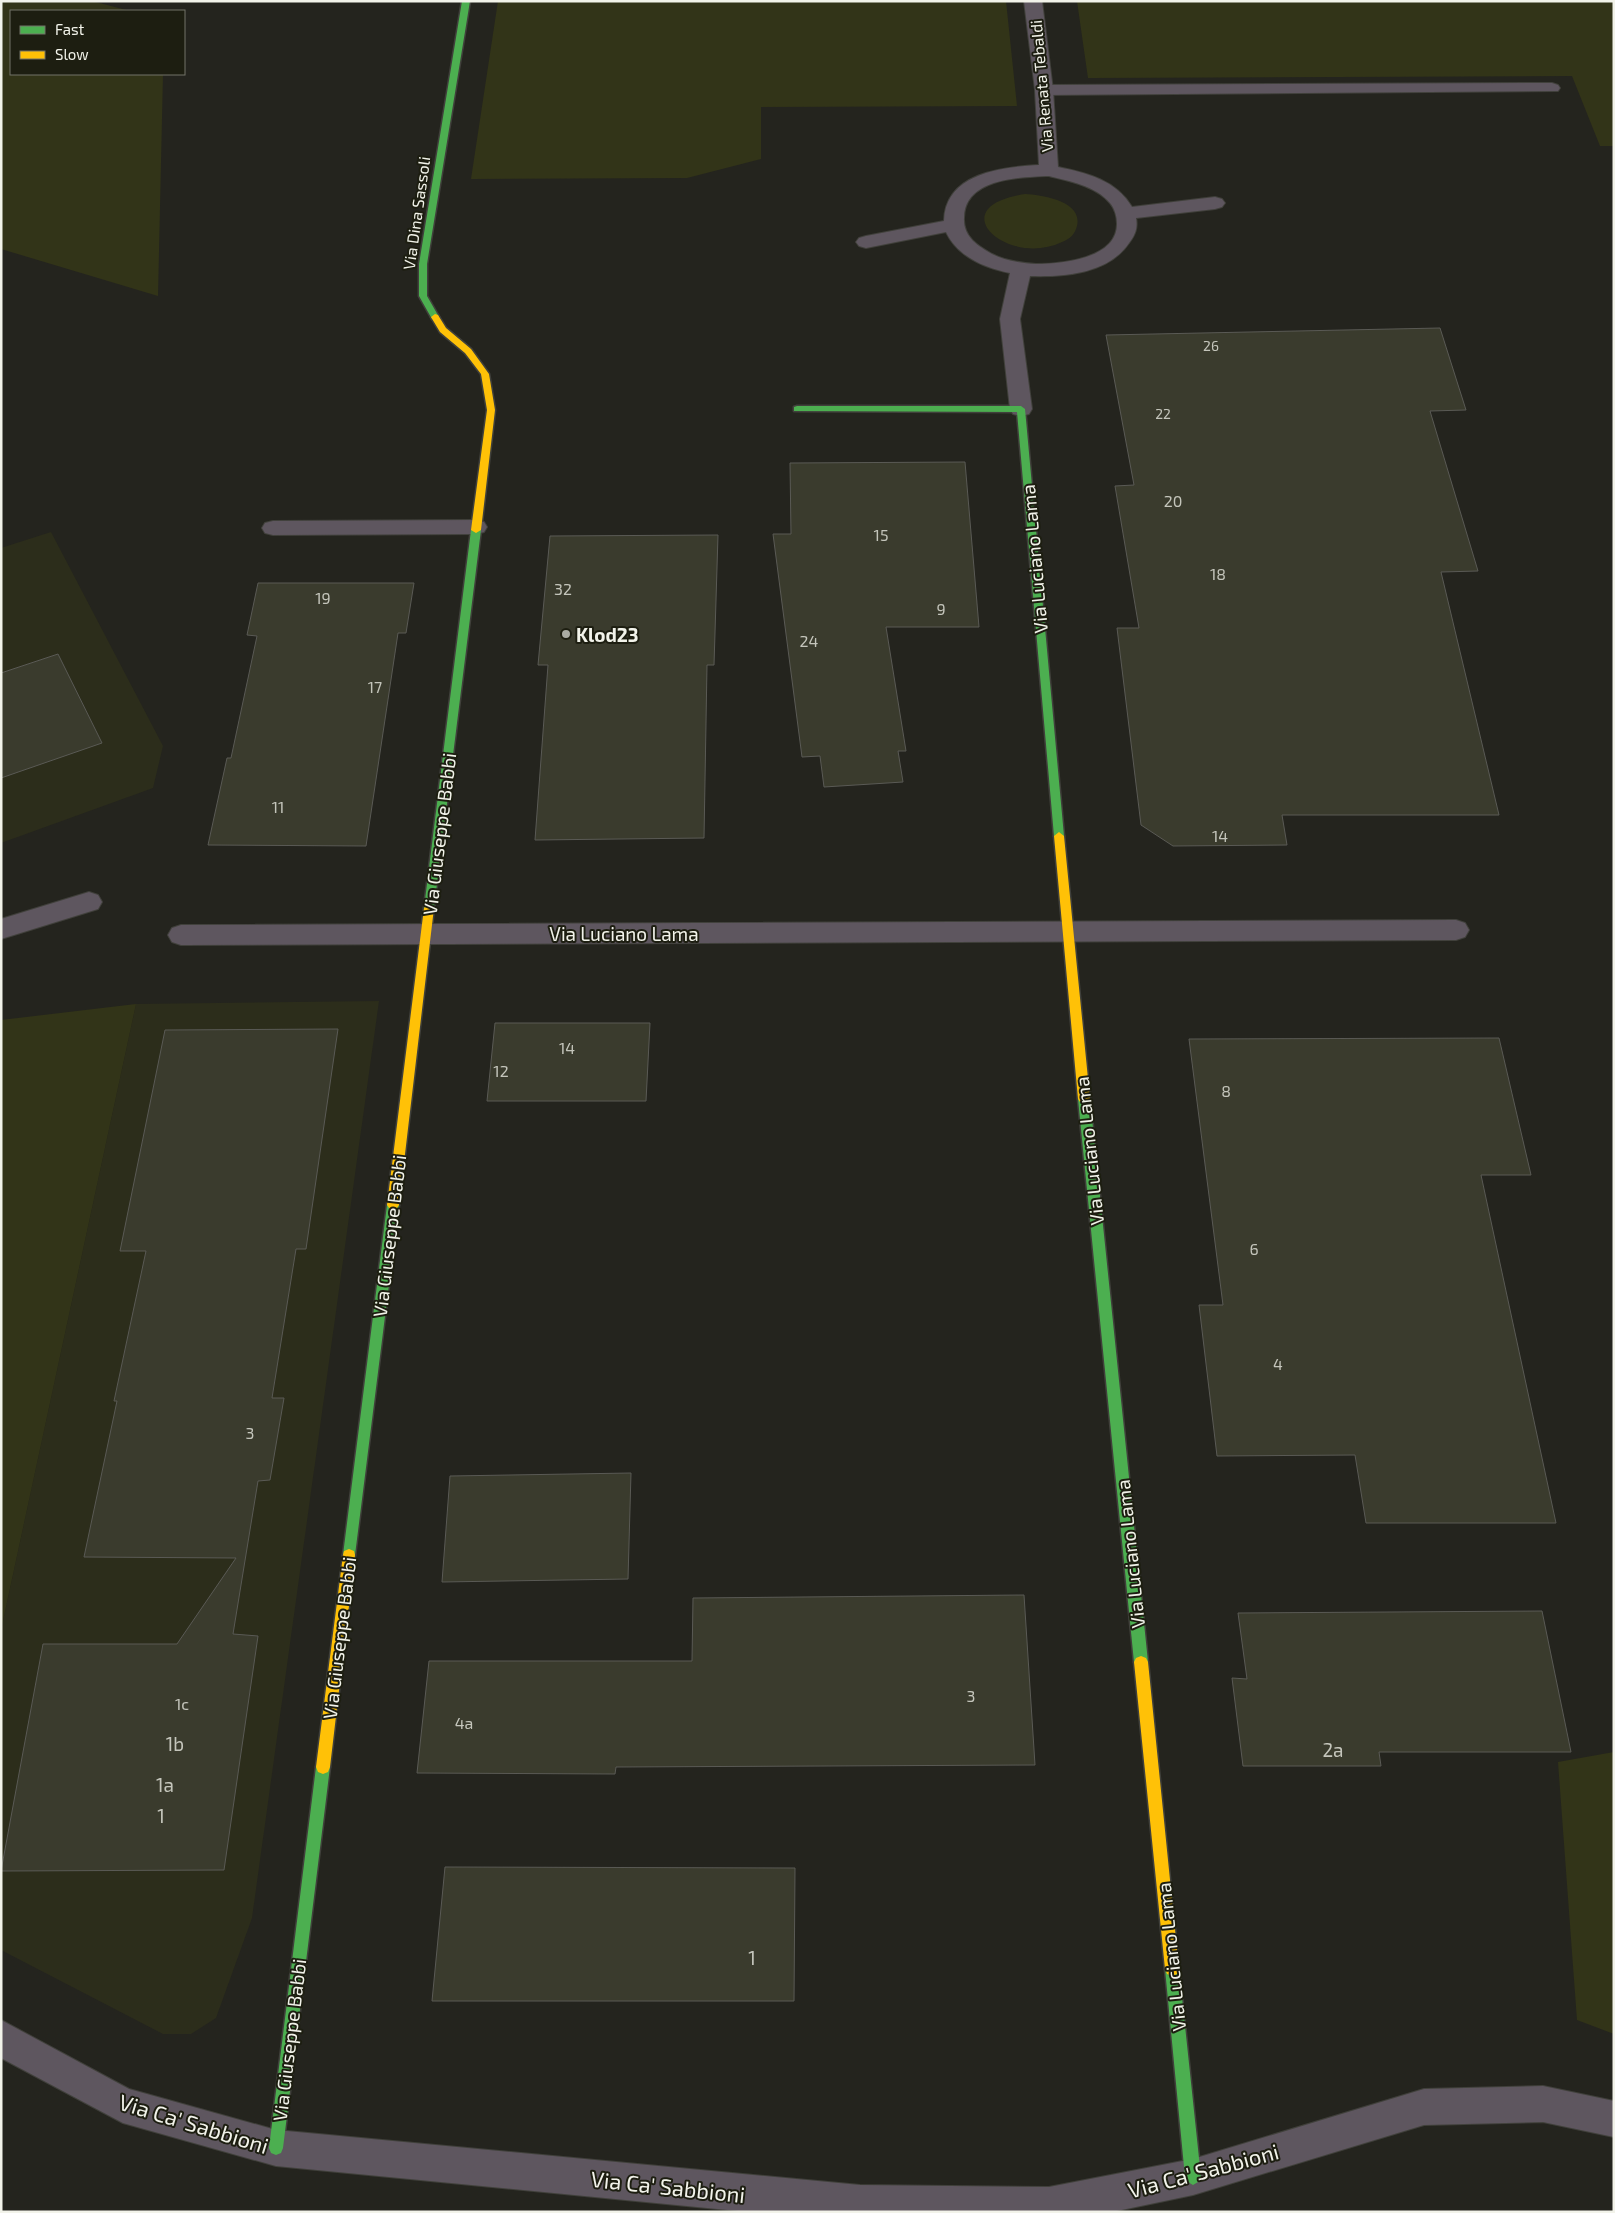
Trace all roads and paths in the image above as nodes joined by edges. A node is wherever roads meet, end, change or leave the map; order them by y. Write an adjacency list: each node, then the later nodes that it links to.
1 (466, 1): 13 (street, Via Dina Sassoli)
2 (1033, 1): 4 (street, Via Renata Tebaldi)
3 (1552, 88): 4 (lane)
4 (1044, 90): 5 (street, Via Renata Tebaldi)
5 (1049, 170): 7 (street); 8 (street)
6 (1215, 203): 7 (street)
7 (1127, 213): 10 (street)
8 (953, 225): 9 (street); 10 (street)
9 (866, 242)
10 (1021, 269): 12 (street)
11 (798, 409): 12 (street)
12 (1020, 409): 18 (street, Via Luciano Lama)
13 (476, 527): 14 (street); 19 (street, Via Giuseppe Babbi)
14 (273, 528)
15 (89, 902): 16 (street)
16 (1, 929)
17 (1456, 930): 18 (street, Via Luciano Lama)
18 (1067, 931): 19 (street, Via Luciano Lama); 24 (street, Via Luciano Lama)
19 (427, 934): 20 (street, Via Luciano Lama); 23 (street, Via Giuseppe Babbi)
20 (181, 935)
21 (1, 2038): 23 (street, Via Ca' Sabbioni)
22 (1614, 2119): 24 (street, Via Ca' Sabbioni)
23 (276, 2148): 24 (street, Via Ca' Sabbioni)
24 (1193, 2177)

